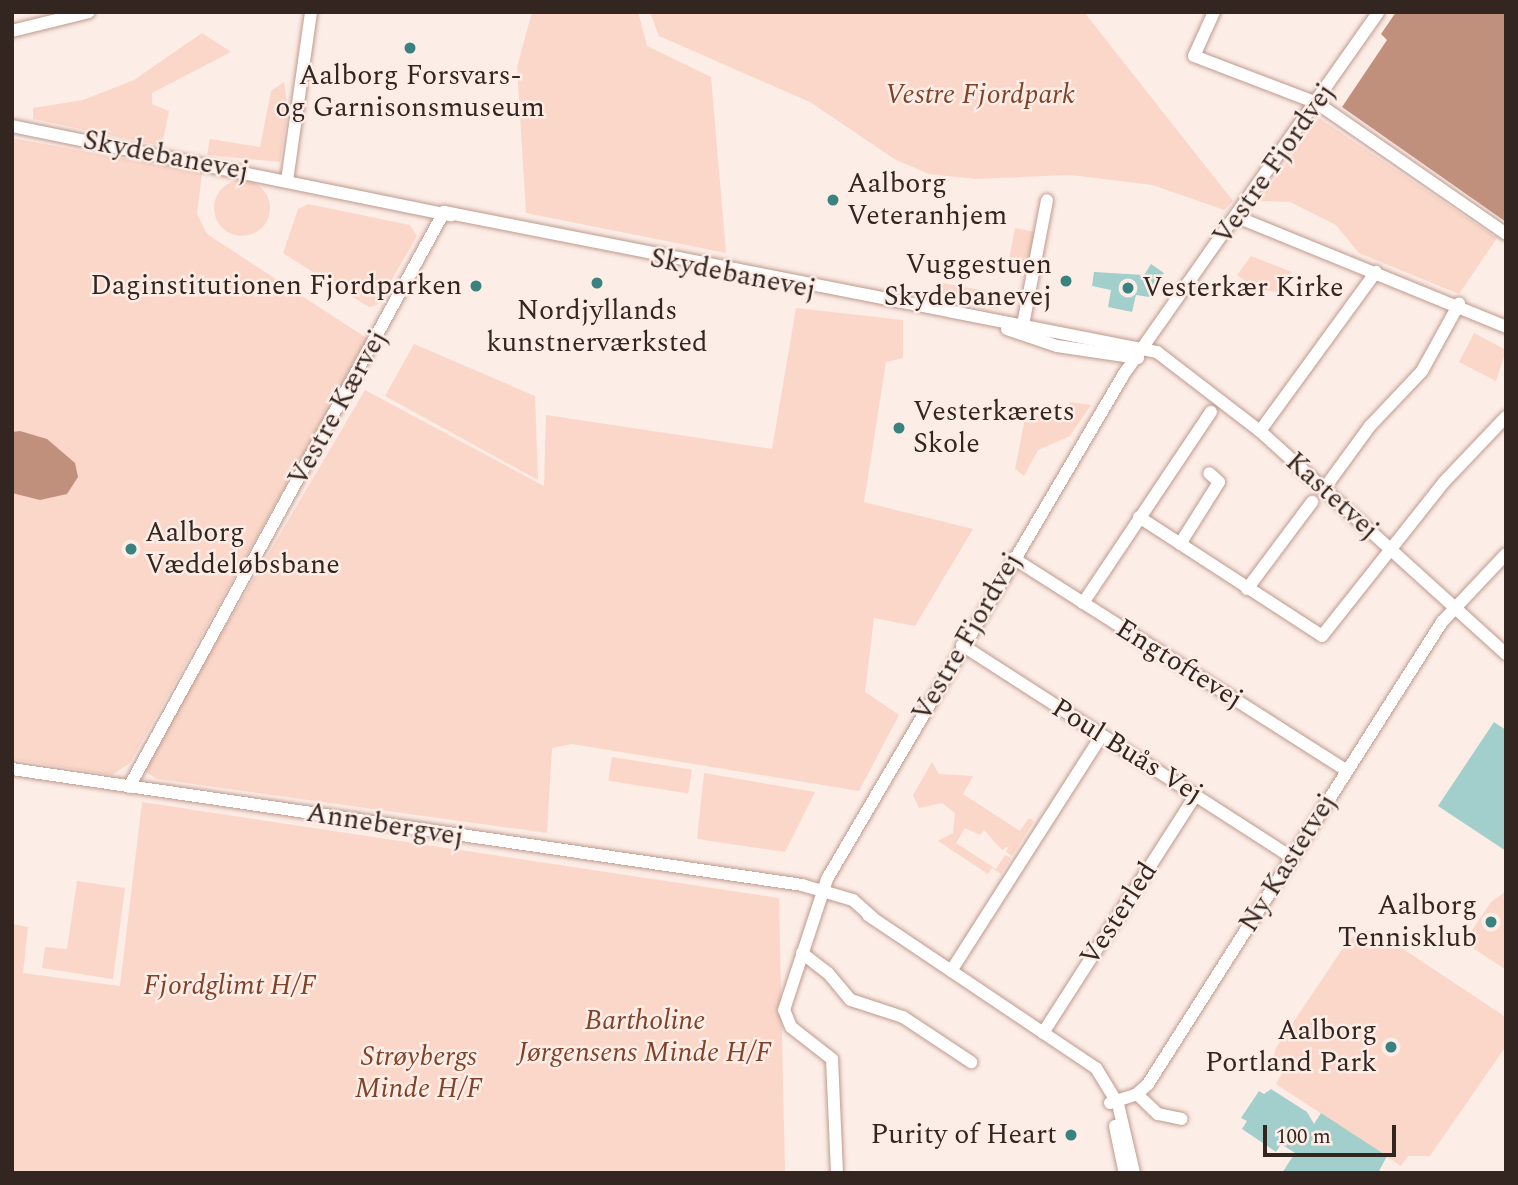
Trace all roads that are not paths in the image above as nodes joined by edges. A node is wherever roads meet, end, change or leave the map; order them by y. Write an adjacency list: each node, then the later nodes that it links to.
1 (89, 12): 5 (street)
2 (311, 12): 8 (street)
3 (1214, 12): 6 (street)
4 (1378, 12): 6 (street, Vestre Fjordvej)
5 (12, 31)
6 (1317, 103): 11 (street, Vestre Fjordvej); 12 (street)
7 (12, 126): 8 (street, Skydebanevej)
8 (287, 180): 10 (street, Skydebanevej)
9 (1047, 200): 16 (street)
10 (444, 212): 16 (street, Skydebanevej); 37 (street, Vestre Kærvej)
11 (1237, 217): 13 (street); 17 (street, Vestre Fjordvej)
12 (1506, 234)
13 (1376, 272): 14 (street); 20 (street)
14 (1459, 304): 15 (street); 22 (street)
15 (1506, 327)
16 (1023, 328): 17 (street, Skydebanevej)
17 (1143, 353): 20 (street, Kastetvej); 28 (street, Vestre Fjordvej)
18 (1210, 412): 24 (street)
19 (1506, 417): 26 (street)
20 (1260, 431): 22 (street, Kastetvej)
21 (1209, 473): 25 (street)
22 (1324, 489): 26 (street, Kastetvej)
23 (1312, 502): 29 (street)
24 (1139, 517): 25 (street); 30 (street)
25 (1180, 544): 29 (street)
26 (1393, 551): 29 (street); 31 (street, Kastetvej)
27 (1506, 554): 31 (street, Ny Kastetvej)
28 (1013, 558): 30 (street, Engtoftevej); 32 (street, Vestre Fjordvej)
29 (1247, 589)
30 (1083, 603): 36 (street, Engtoftevej)
31 (1455, 608): 33 (street, Kastetvej); 36 (street, Ny Kastetvej)
32 (962, 645): 34 (street, Poul Buås Vej); 40 (street, Vestre Fjordvej)
33 (1506, 654)
34 (1101, 736): 38 (street, Poul Buås Vej); 42 (street)
35 (12, 769): 37 (street, Annebergvej)
36 (1346, 769): 39 (street, Ny Kastetvej)
37 (129, 787): 40 (street, Annebergvej)
38 (1196, 795): 39 (street, Poul Buås Vej); 43 (street, Vesterled)
39 (1292, 857): 45 (street, Ny Kastetvej)
40 (823, 893): 41 (street, Vestre Fjordvej); 42 (street, Annebergvej)
41 (802, 953): 44 (street); 48 (street, Vestre Fjordvej)
42 (951, 971): 43 (street, Annebergvej)
43 (1043, 1033): 46 (street, Annebergvej)
44 (971, 1062)
45 (1138, 1094): 46 (street); 47 (street)
46 (1113, 1102): 49 (street, Annebergvej); 50 (street, Annebergvej)
47 (1181, 1119)
48 (837, 1173)
49 (1125, 1173)
50 (1134, 1173)

